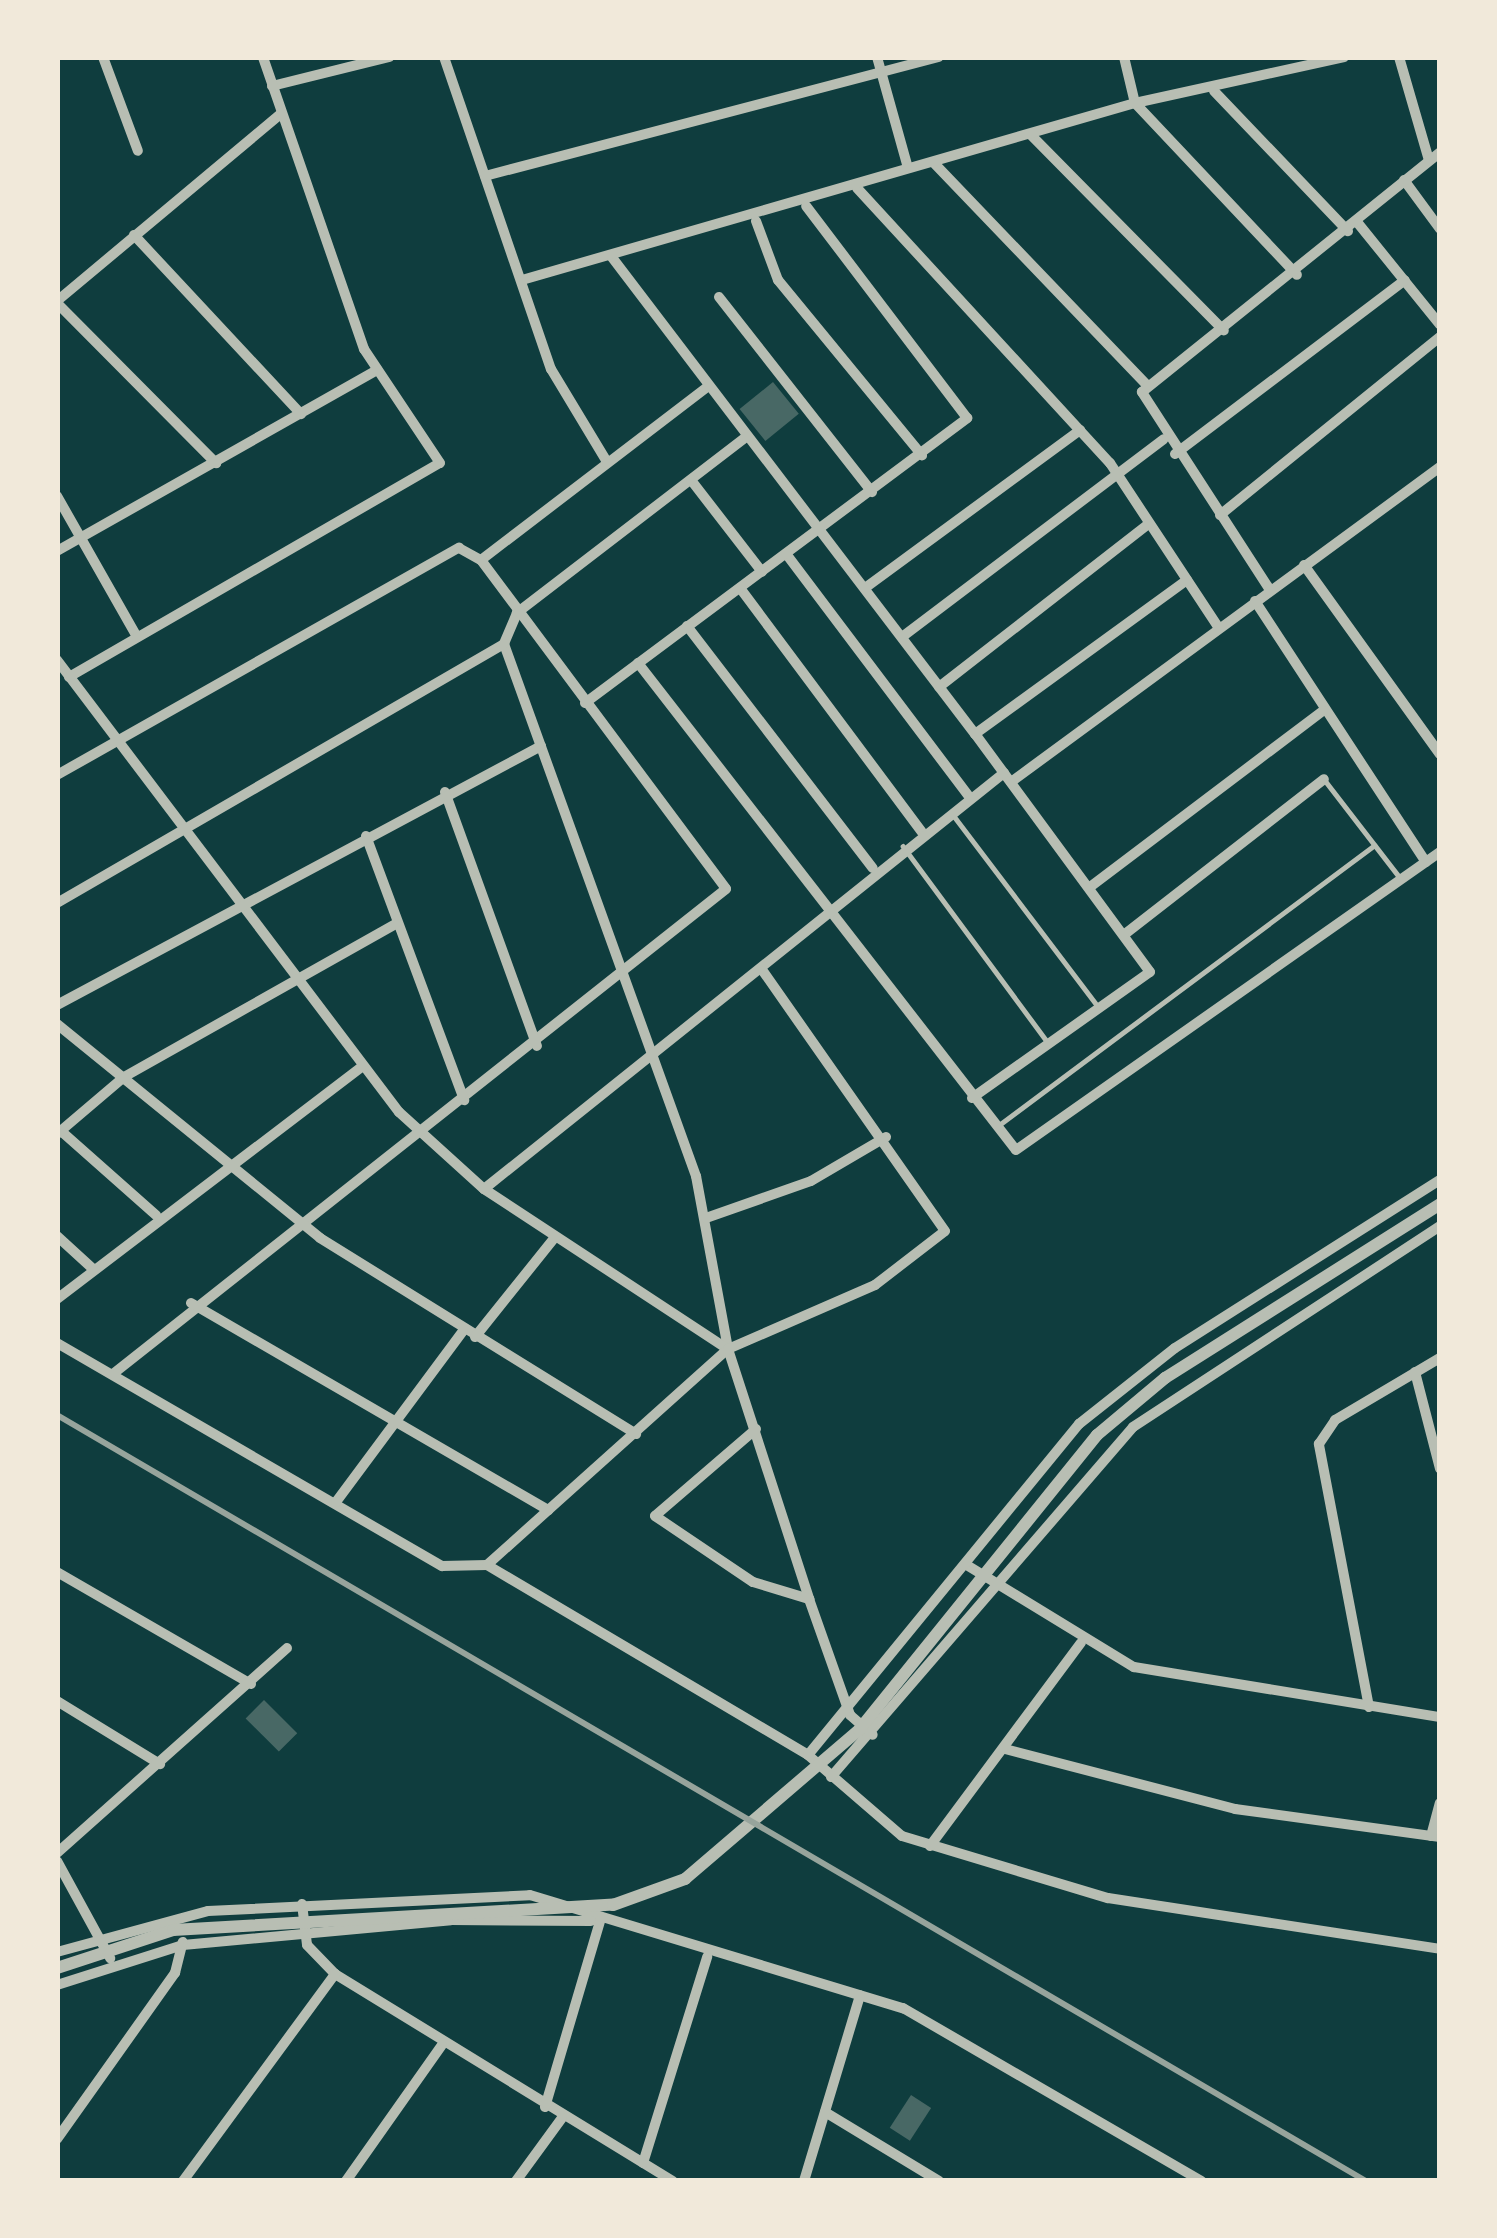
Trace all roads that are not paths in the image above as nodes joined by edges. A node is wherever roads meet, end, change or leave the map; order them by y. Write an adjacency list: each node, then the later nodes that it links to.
1 (104, 57): 16 (street)
2 (263, 57): 11 (street)
3 (388, 57): 11 (street)
4 (444, 57): 20 (street)
5 (877, 57): 10 (street)
6 (939, 57): 10 (street)
7 (1124, 57): 13 (street)
8 (1344, 57): 12 (street)
9 (1399, 57): 17 (street)
10 (881, 74): 19 (street); 20 (street)
11 (272, 86): 14 (street)
12 (1214, 91): 13 (street); 25 (street)
13 (1136, 104): 15 (street); 29 (street)
14 (281, 115): 27 (street); 37 (street)
15 (1030, 134): 18 (street); 35 (street)
16 (138, 152)
17 (1435, 156): 21 (street)
18 (933, 162): 19 (street); 38 (street)
19 (908, 168): 22 (street)
20 (485, 176): 30 (street)
21 (1404, 180): 25 (street); 26 (street)
22 (857, 188): 23 (street); 41 (street)
23 (806, 206): 24 (street); 45 (street)
24 (756, 221): 28 (street); 45 (street)
25 (1352, 226): 29 (street); 31 (street)
26 (1440, 229)
27 (134, 235): 33 (street); 40 (street)
28 (610, 256): 30 (street); 39 (street)
29 (1297, 275): 35 (street)
30 (522, 280): 46 (street)
31 (1406, 280): 34 (street); 44 (street)
32 (719, 297): 51 (street)
33 (57, 303): 47 (street)
34 (1440, 325)
35 (1224, 331): 38 (street)
36 (1440, 337): 53 (street)
37 (377, 370): 40 (street); 70 (street)
38 (1148, 386): 43 (street)
39 (707, 387): 42 (street); 46 (street)
40 (301, 414): 47 (street)
41 (1080, 430): 49 (street); 64 (street)
42 (746, 437): 50 (street); 55 (street)
43 (1165, 440): 44 (street); 49 (street)
44 (1175, 454): 53 (street)
45 (922, 455): 51 (street)
46 (607, 462): 59 (street)
47 (216, 463): 56 (street)
48 (1440, 467): 60 (street)
49 (1117, 474): 54 (street); 71 (street)
50 (691, 480): 61 (street); 67 (street)
51 (872, 492): 55 (street)
52 (57, 496): 56 (street)
53 (1220, 515): 65 (street)
54 (1147, 525): 62 (street); 76 (street)
55 (818, 532): 58 (street); 64 (street)
56 (83, 534): 57 (street); 70 (street)
57 (57, 551)
58 (787, 555): 61 (street); 87 (street)
59 (481, 560): 67 (street); 80 (street)
60 (1304, 565): 65 (street); 82 (street)
61 (762, 572): 63 (street)
62 (1187, 580): 69 (street); 79 (street)
63 (740, 587): 68 (street); 89 (street)
64 (865, 588): 71 (street)
65 (1270, 590): 66 (street)
66 (1255, 602): 69 (street); 78 (street)
67 (518, 613): 72 (street); 77 (street)
68 (687, 626): 74 (street); 96 (street)
69 (1219, 628): 84 (street)
70 (137, 637): 75 (street)
71 (902, 638): 76 (street)
72 (504, 644): 81 (street); 90 (street)
73 (57, 660): 75 (street)
74 (638, 662): 77 (street); 101 (street)
75 (69, 677): 80 (street)
76 (939, 686): 79 (street)
77 (585, 703): 105 (street)
78 (1323, 710): 95 (street); 98 (street)
79 (975, 734): 84 (street)
80 (112, 742): 83 (street); 90 (street)
81 (541, 746): 86 (street); 105 (street)
82 (1440, 754)
83 (57, 775)
84 (1007, 778): 87 (street); 98 (street)
85 (1324, 778): 92 (lane); 103 (street)
86 (445, 792): 91 (street); 111 (street)
87 (970, 798): 88 (street)
88 (950, 812): 89 (street); 108 (lane)
89 (922, 832): 93 (street)
90 (180, 833): 99 (street); 100 (street)
91 (366, 836): 100 (street); 102 (street)
92 (1374, 844): 97 (lane); 117 (lane)
93 (903, 846): 96 (street); 110 (lane)
94 (1440, 852): 95 (street)
95 (1426, 862): 97 (street)
96 (873, 868): 101 (street)
97 (1402, 880): 117 (street)
98 (1090, 887): 103 (street)
99 (57, 903)
100 (237, 908): 106 (street); 107 (street)
101 (824, 908): 104 (street); 115 (street)
102 (395, 924): 106 (street); 116 (street)
103 (1125, 934): 108 (street)
104 (764, 971): 112 (street); 120 (street)
105 (623, 981): 111 (street); 112 (street)
106 (294, 982): 113 (street); 114 (street)
107 (57, 1005)
108 (1100, 1010): 110 (street)
109 (57, 1024): 114 (street)
110 (1049, 1045): 115 (street)
111 (537, 1046): 116 (street)
112 (654, 1059): 123 (street); 126 (street)
113 (361, 1067): 118 (street); 121 (street)
114 (124, 1078): 119 (street); 121 (street)
115 (972, 1098): 117 (street)
116 (464, 1100): 118 (street)
117 (995, 1129)
118 (419, 1132): 123 (street); 127 (street)
119 (59, 1133): 125 (street)
120 (886, 1137): 126 (street); 136 (street)
121 (228, 1160): 125 (street); 127 (street)
122 (1440, 1180): 146 (street)
123 (484, 1189): 130 (street)
124 (1440, 1204): 177 (street)
125 (156, 1215): 131 (street)
126 (706, 1218): 136 (street)
127 (297, 1221): 133 (street); 134 (street)
128 (1440, 1226): 149 (street)
129 (57, 1236): 131 (street)
130 (556, 1237): 134 (street); 136 (street)
131 (92, 1268): 132 (street)
132 (57, 1299)
133 (191, 1303): 139 (street); 140 (street)
134 (469, 1334): 140 (street); 142 (street)
135 (57, 1343): 139 (street)
136 (728, 1349): 141 (street); 142 (street)
137 (1440, 1358): 138 (street)
138 (1415, 1372): 143 (street); 155 (street)
139 (113, 1374): 144 (street)
140 (397, 1419): 144 (street); 145 (street)
141 (756, 1429): 150 (street); 150 (street)
142 (636, 1434): 145 (street)
143 (1440, 1469)
144 (335, 1502): 147 (street)
145 (548, 1510): 147 (street)
146 (965, 1564): 149 (street); 156 (street)
147 (487, 1565): 160 (street)
148 (57, 1572): 153 (street)
149 (995, 1586): 151 (street); 158 (street)
150 (809, 1599): 156 (street)
151 (1081, 1642): 155 (street); 159 (street)
152 (286, 1648): 153 (street)
153 (251, 1684): 161 (street)
154 (57, 1701): 161 (street)
155 (1369, 1707): 157 (street)
156 (850, 1715): 158 (street); 160 (street)
157 (1440, 1718)
158 (873, 1735): 162 (street)
159 (1005, 1749): 164 (street); 165 (street)
160 (808, 1755): 162 (street)
161 (160, 1764): 166 (street)
162 (831, 1778): 165 (street)
163 (1440, 1803): 164 (street)
164 (1436, 1836)
165 (930, 1846): 173 (street)
166 (57, 1857): 170 (street)
167 (302, 1904): 168 (street); 169 (street); 171 (street)
168 (181, 1915): 170 (street); 172 (street)
169 (600, 1921): 171 (street); 175 (street); 182 (street)
170 (100, 1934): 174 (street); 176 (street)
171 (304, 1934): 172 (street); 178 (street)
172 (183, 1945): 176 (street); 185 (street)
173 (1440, 1949)
174 (57, 1952)
175 (707, 1957): 180 (street); 186 (street)
176 (111, 1961): 179 (street)
177 (57, 1968)
178 (335, 1974): 181 (street); 187 (street)
179 (57, 1984)
180 (860, 1994): 183 (street); 193 (street)
181 (442, 2045): 182 (street); 188 (street)
182 (545, 2107): 184 (street)
183 (825, 2112): 191 (street); 192 (street)
184 (562, 2118): 186 (street); 189 (street)
185 (57, 2139)
186 (643, 2163): 190 (street)
187 (183, 2181)
188 (346, 2181)
189 (516, 2181)
190 (673, 2181)
191 (804, 2181)
192 (939, 2181)
193 (1201, 2181)

